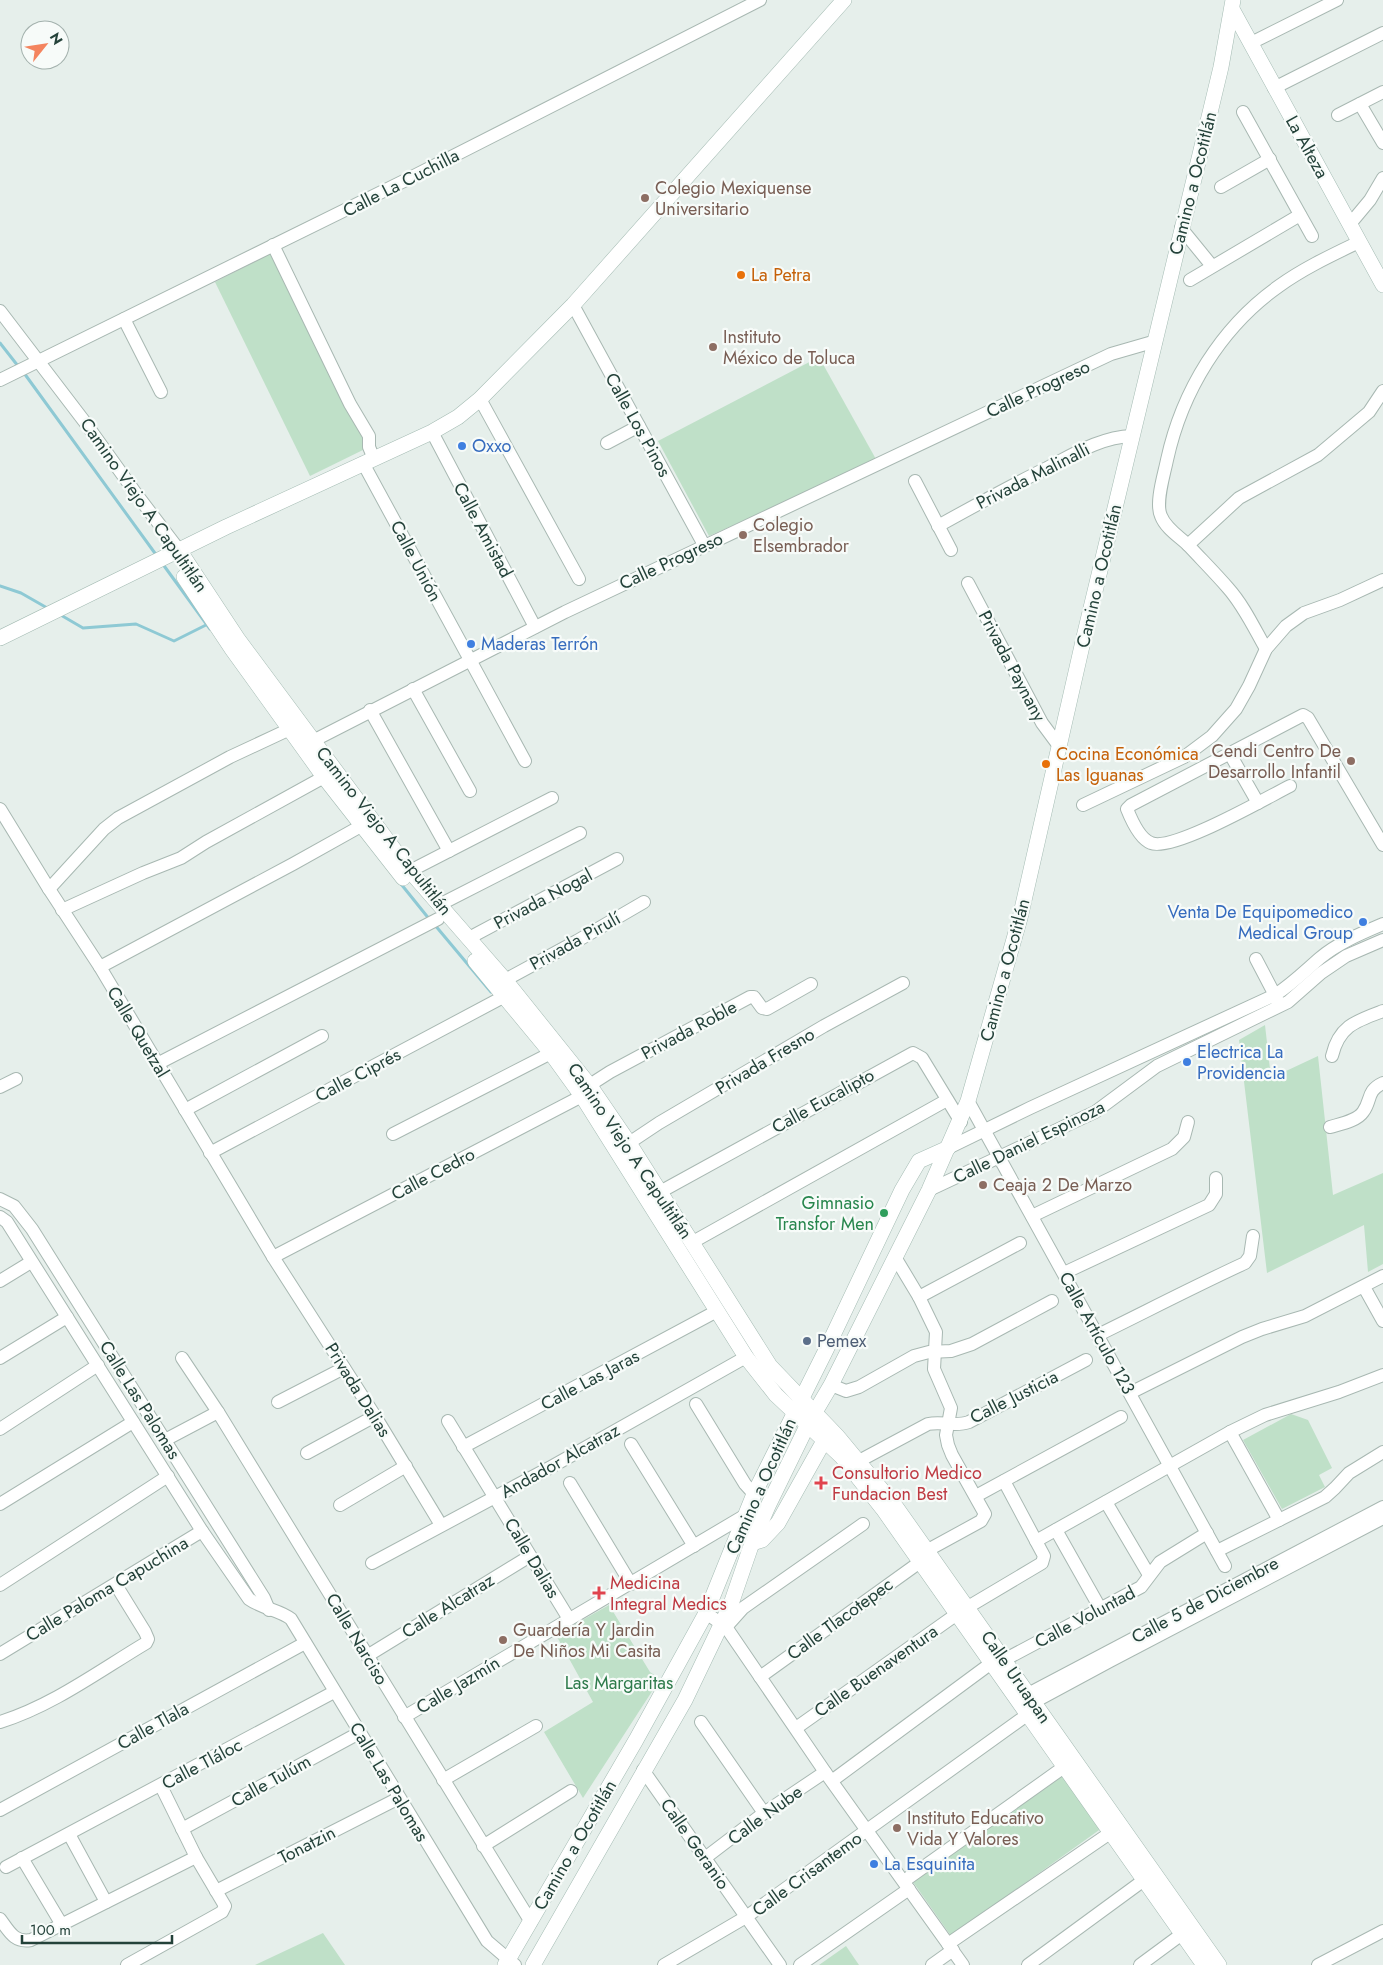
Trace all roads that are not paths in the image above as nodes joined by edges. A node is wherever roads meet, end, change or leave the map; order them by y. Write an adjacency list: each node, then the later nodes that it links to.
1 (760, 0): 21 (street, Calle La Cuchilla)
2 (844, 0): 25 (main road)
3 (1338, 0): 6 (street)
4 (1232, 4): 6 (main road, La Alteza); 18 (main road, Camino a Ocotitlán)
5 (1383, 34): 7 (street)
6 (1251, 44): 7 (main road, La Alteza)
7 (1274, 88): 17 (main road, La Alteza)
8 (1383, 92): 9 (street)
9 (1360, 104): 11 (street); 12 (street)
10 (1243, 112): 13 (street)
11 (1338, 115)
12 (1383, 144)
13 (1270, 159): 15 (street); 16 (street)
14 (1383, 178): 17 (street)
15 (1221, 188)
16 (1300, 215): 19 (street); 22 (street)
17 (1350, 224): 20 (main road, La Alteza)
18 (1181, 228): 22 (street); 28 (main road, Camino a Ocotitlán)
19 (1312, 236)
20 (1359, 242): 24 (main road, La Alteza); 44 (street)
21 (273, 245): 27 (street, Calle La Cuchilla); 40 (street, Calle Unión)
22 (1212, 266): 23 (street)
23 (1190, 280)
24 (1383, 285)
25 (572, 305): 33 (main road); 36 (street, Calle Los Pinos)
26 (0, 311): 29 (street, Camino Viejo A Capultitlán)
27 (124, 319): 29 (street, Calle La Cuchilla); 32 (street)
28 (1156, 341): 38 (main road, Camino a Ocotitlán); 43 (street, Calle Progreso)
29 (40, 362): 30 (street, Calle La Cuchilla); 46 (street, Camino Viejo A Capultitlán)
30 (0, 380)
31 (1383, 391): 35 (street)
32 (161, 392)
33 (480, 399): 37 (main road); 47 (street)
34 (1383, 410): 35 (street)
35 (1369, 412): 44 (street)
36 (639, 426): 39 (street); 43 (street, Calle Los Pinos)
37 (432, 432): 40 (main road); 50 (street, Calle Amistad)
38 (1132, 436): 42 (street, Privada Malinalli); 58 (main road, Camino a Ocotitlán)
39 (607, 443)
40 (368, 461): 46 (main road); 53 (street, Calle Unión)
41 (915, 481): 42 (street)
42 (938, 526): 45 (street)
43 (704, 545): 50 (street, Calle Progreso)
44 (1188, 545): 52 (street)
45 (951, 550)
46 (175, 552): 51 (main road); 56 (main road, Camino Viejo A Capultitlán); 57 (main road, Camino Viejo A Capultitlán)
47 (579, 579)
48 (1383, 580): 52 (street)
49 (968, 583): 58 (street, Privada Paynany)
50 (535, 627): 53 (street, Calle Progreso)
51 (0, 638)
52 (1266, 649): 66 (street)
53 (469, 660): 54 (street, Calle Progreso); 60 (street, Calle Unión)
54 (413, 689): 55 (street, Calle Progreso); 63 (street)
55 (370, 710): 57 (street, Calle Progreso); 71 (street)
56 (290, 730): 57 (main road, Camino Viejo A Capultitlán); 74 (street)
57 (308, 743): 61 (main road, Camino Viejo A Capultitlán); 73 (main road, Camino Viejo A Capultitlán)
58 (1059, 746): 98 (main road, Camino a Ocotitlán)
59 (1230, 754): 65 (street); 65 (street); 70 (street)
60 (525, 761)
61 (324, 777): 68 (main road, Camino Viejo A Capultitlán); 76 (street)
62 (1290, 786): 65 (street)
63 (470, 791)
64 (552, 798): 71 (street)
65 (1258, 803)
66 (1083, 804)
67 (0, 809): 74 (street, Calle Quetzal)
68 (361, 826): 77 (main road, Camino Viejo A Capultitlán); 82 (street)
69 (580, 833): 77 (street)
70 (1383, 844)
71 (449, 851): 73 (street)
72 (617, 859): 79 (street, Privada Nogal)
73 (410, 871): 77 (main road, Camino Viejo A Capultitlán)
74 (49, 889): 76 (street, Calle Quetzal)
75 (644, 902): 83 (street, Privada Pirulí)
76 (62, 910): 82 (street, Calle Quetzal)
77 (438, 912): 79 (main road, Camino Viejo A Capultitlán); 86 (main road, Camino Viejo A Capultitlán); 92 (street)
78 (1383, 924): 87 (street, Calle Daniel Espinoza)
79 (470, 938): 83 (main road, Camino Viejo A Capultitlán)
80 (1383, 940): 87 (street, Calle Daniel Espinoza)
81 (1256, 959): 87 (street)
82 (100, 967): 92 (street, Calle Quetzal)
83 (505, 980): 96 (main road, Camino Viejo A Capultitlán)
84 (903, 983): 105 (street, Privada Fresno)
85 (811, 984): 96 (street, Privada Roble)
86 (505, 996): 90 (main road, Camino Viejo A Capultitlán); 107 (street, Calle Ciprés)
87 (1278, 1001): 103 (street, Calle Daniel Espinoza); 108 (street, Calle Daniel Espinoza)
88 (1383, 1011): 91 (street)
89 (322, 1036): 99 (street)
90 (551, 1053): 96 (main road, Camino Viejo A Capultitlán); 104 (street)
91 (1332, 1056)
92 (157, 1064): 99 (street, Calle Quetzal)
93 (16, 1079): 95 (street)
94 (1383, 1083): 102 (street)
95 (0, 1087)
96 (586, 1091): 105 (main road, Camino Viejo A Capultitlán); 118 (street, Calle Cedro); 127 (main road, Camino Viejo A Capultitlán)
97 (947, 1100): 100 (street, Calle Eucalipto); 111 (street, Calle Eucalipto); 116 (street)
98 (968, 1101): 100 (main road, Camino a Ocotitlán); 103 (street, Calle Artículo 123)
99 (186, 1110): 107 (street, Calle Quetzal)
100 (961, 1122): 106 (main road, Camino a Ocotitlán)
101 (1188, 1122): 113 (street)
102 (1330, 1128)
103 (984, 1130): 106 (street, Calle Daniel Espinoza); 108 (street, Calle Artículo 123)
104 (393, 1134)
105 (629, 1143): 111 (main road, Camino Viejo A Capultitlán)
106 (948, 1148): 110 (main road, Camino a Ocotitlán); 143 (main road, Camino a Ocotitlán)
107 (210, 1153): 118 (street, Calle Quetzal)
108 (1000, 1158): 110 (street, Calle Daniel Espinoza); 113 (street, Calle Artículo 123)
109 (1216, 1178): 121 (street)
110 (929, 1190): 119 (main road, Camino a Ocotitlán)
111 (660, 1192): 116 (main road, Camino Viejo A Capultitlán)
112 (0, 1199): 154 (street, Calle Las Palomas)
113 (1032, 1216): 121 (street, Calle Artículo 123)
114 (0, 1217): 120 (street, Calle Las Palomas)
115 (1253, 1236): 130 (street)
116 (691, 1243): 143 (main road, Camino Viejo A Capultitlán)
117 (1020, 1243): 125 (street)
118 (273, 1257): 137 (street, Privada Dalias)
119 (896, 1257): 125 (street); 139 (main road, Camino a Ocotitlán)
120 (31, 1262): 123 (street); 128 (street, Calle Las Palomas)
121 (1064, 1273): 130 (street, Calle Artículo 123)
122 (1383, 1276): 124 (street)
123 (0, 1281)
124 (1364, 1287): 129 (street); 140 (street)
125 (919, 1297): 131 (street)
126 (1052, 1301): 131 (street)
127 (717, 1311): 132 (main road, Camino Viejo A Capultitlán); 156 (street, Calle Las Jaras)
128 (66, 1317): 133 (street); 136 (street, Calle Las Palomas)
129 (1383, 1321)
130 (1098, 1334): 140 (street, Calle Artículo 123)
131 (936, 1352): 139 (street); 150 (street)
132 (746, 1357): 143 (main road, Camino Viejo A Capultitlán); 167 (street, Andador Alcatraz)
133 (0, 1358)
134 (182, 1358): 144 (street, Calle Narciso)
135 (1086, 1360): 150 (street, Calle Justicia)
136 (98, 1365): 149 (street, Calle Las Palomas); 151 (street)
137 (344, 1368): 141 (street); 145 (street, Privada Dalias)
138 (1383, 1374): 152 (street)
139 (830, 1385): 147 (main road, Camino a Ocotitlán)
140 (1130, 1393): 160 (street, Calle Artículo 123)
141 (278, 1402)
142 (696, 1404): 165 (street)
143 (798, 1406): 147 (main road, Calle Uruapan); 165 (main road, Camino a Ocotitlán)
144 (218, 1412): 154 (street); 200 (street, Calle Narciso)
145 (375, 1416): 158 (street); 161 (street, Privada Dalias)
146 (1121, 1417): 163 (street)
147 (811, 1419): 153 (main road, Calle Uruapan); 181 (main road, Camino a Ocotitlán)
148 (448, 1421): 156 (street, Calle Dalias)
149 (133, 1422): 162 (street, Calle Las Palomas); 169 (street)
150 (948, 1424): 159 (street, Calle Justicia); 166 (street)
151 (0, 1429)
152 (1230, 1432): 160 (street); 174 (street)
153 (828, 1435): 159 (main road, Calle Uruapan); 181 (main road); 185 (main road, Calle Uruapan)
154 (166, 1440): 193 (street, Calle Las Palomas)
155 (630, 1444): 182 (street)
156 (464, 1447): 167 (street, Calle Dalias)
157 (1383, 1452): 174 (street)
158 (307, 1453)
159 (859, 1461): 185 (main road, Calle Uruapan)
160 (1170, 1465): 168 (street); 179 (street, Calle Artículo 123)
161 (406, 1466): 170 (street); 176 (street, Privada Dalias)
162 (168, 1476): 178 (street, Calle Las Palomas); 189 (street)
163 (1004, 1481): 166 (street); 180 (street)
164 (570, 1484): 190 (street)
165 (754, 1494): 172 (main road, Camino a Ocotitlán)
166 (976, 1496): 185 (street, Calle Tlacotepec)
167 (495, 1497): 176 (street, Andador Alcatraz); 184 (street, Calle Dalias)
168 (1106, 1502): 177 (street); 188 (street)
169 (0, 1504)
170 (340, 1505)
171 (1383, 1507): 204 (street, Calle 5 de Diciembre)
172 (744, 1516): 182 (street, Calle Jazmín); 195 (main road, Camino a Ocotitlán)
173 (1383, 1518): 204 (street, Calle 5 de Diciembre)
174 (1279, 1520): 183 (street)
175 (863, 1524): 197 (street)
176 (441, 1525): 186 (street, Andador Alcatraz)
177 (1056, 1530): 180 (street); 192 (street)
178 (202, 1531): 191 (street, Calle Paloma Capuchina); 193 (street, Calle Las Palomas)
179 (1207, 1533): 183 (street, Calle Artículo 123); 188 (street, Calle Voluntad)
180 (1036, 1541): 194 (street, Calle Buenaventura)
181 (752, 1543): 197 (main road, Camino a Ocotitlán)
182 (694, 1546): 190 (street, Calle Jazmín)
183 (1217, 1551): 187 (street, Calle Artículo 123)
184 (530, 1556): 196 (street, Calle Dalias); 200 (street, Calle Alcatraz)
185 (924, 1556): 194 (main road, Calle Uruapan); 202 (street, Calle Tlacotepec)
186 (372, 1563)
187 (1225, 1566)
188 (1149, 1575): 192 (street, Calle Voluntad)
189 (0, 1584)
190 (631, 1584): 196 (street, Calle Jazmín)
191 (116, 1585): 199 (street, Calle Paloma Capuchina); 206 (street)
192 (1100, 1608): 201 (street, Calle Voluntad)
193 (269, 1610): 198 (street, Calle Las Palomas)
194 (962, 1611): 201 (main road, Calle Uruapan); 209 (street, Calle Buenaventura)
195 (706, 1613): 197 (street); 235 (main road, Camino a Ocotitlán)
196 (569, 1619): 205 (street, Calle Jazmín)
197 (724, 1625): 202 (street); 212 (main road, Camino a Ocotitlán)
198 (305, 1643): 203 (street, Calle Las Palomas); 218 (street, Calle Tlala)
199 (0, 1654)
200 (367, 1656): 205 (street, Calle Narciso)
201 (997, 1662): 204 (main road, Calle Uruapan); 204 (main road, Calle Uruapan); 213 (street, Calle Voluntad)
202 (760, 1677): 209 (street)
203 (334, 1692): 210 (street, Calle Las Palomas); 215 (street, Calle Tláloc)
204 (1030, 1704): 211 (main road, Calle Uruapan); 221 (street, Calle Crisantemo); 251 (main road, Calle Uruapan)
205 (404, 1717): 214 (street, Calle Narciso)
206 (0, 1722)
207 (701, 1722): 219 (street)
208 (536, 1726): 214 (street)
209 (796, 1728): 213 (street)
210 (359, 1733): 217 (street, Calle Las Palomas); 220 (street, Calle Tulúm)
211 (1064, 1767): 222 (main road, Calle Uruapan); 230 (street)
212 (644, 1770): 227 (street, Calle Geranio); 242 (main road, Camino a Ocotitlán)
213 (829, 1776): 219 (street, Calle Nube); 221 (street)
214 (443, 1780): 224 (street, Calle Narciso)
215 (161, 1786): 220 (street); 223 (street, Calle Tláloc)
216 (571, 1791): 224 (street)
217 (399, 1798): 231 (street, Tonatzin); 240 (street, Calle Las Palomas)
218 (0, 1810)
219 (764, 1813): 227 (street, Calle Nube)
220 (182, 1829): 225 (street)
221 (868, 1830): 230 (street); 233 (street, Calle Crisantemo)
222 (1110, 1833): 229 (main road, Calle Uruapan); 239 (street)
223 (69, 1834): 226 (street, Calle Tláloc); 232 (street)
224 (484, 1846): 235 (street, Calle Narciso)
225 (196, 1857): 231 (street); 232 (street)
226 (22, 1858): 228 (street, Calle Tláloc); 236 (street)
227 (705, 1858): 233 (street, Calle Geranio)
228 (6, 1867)
229 (1144, 1880): 238 (main road, Calle Uruapan); 248 (street)
230 (906, 1885): 239 (street); 245 (street)
231 (216, 1891): 241 (street)
232 (106, 1902): 236 (street)
233 (746, 1917): 243 (street, Calle Crisantemo); 244 (street, Calle Geranio)
234 (0, 1919): 236 (street)
235 (531, 1922): 240 (main road, Camino a Ocotitlán)
236 (62, 1925)
237 (1383, 1931): 252 (street)
238 (1182, 1934): 249 (street); 250 (main road, Calle Uruapan)
239 (950, 1947): 246 (street); 247 (street)
240 (509, 1963)
241 (127, 1965)
242 (533, 1965)
243 (664, 1965)
244 (780, 1965)
245 (800, 1965)
246 (932, 1965)
247 (963, 1965)
248 (1028, 1965)
249 (1140, 1965)
250 (1204, 1965)
251 (1219, 1965)
252 (1318, 1965)

